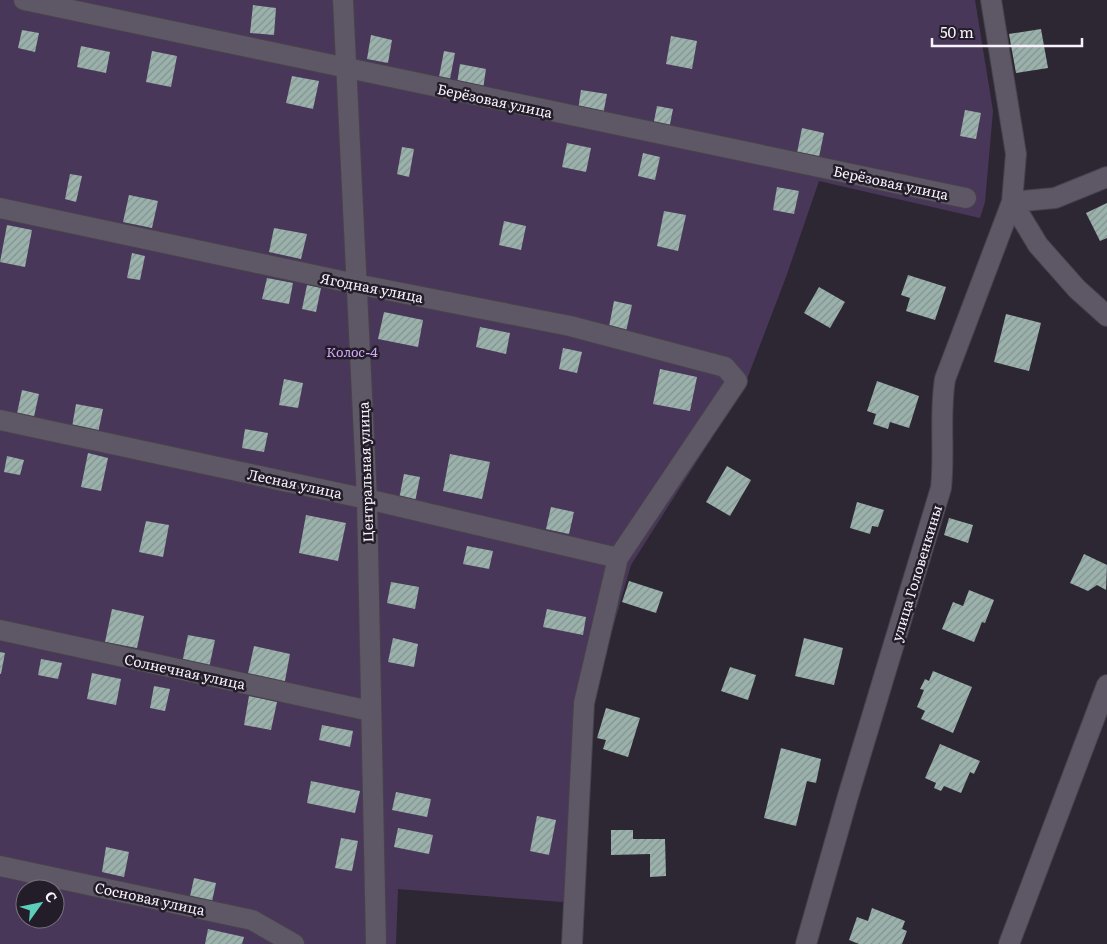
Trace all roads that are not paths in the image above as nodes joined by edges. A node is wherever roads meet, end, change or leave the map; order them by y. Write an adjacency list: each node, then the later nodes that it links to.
1 (24, 0): 4 (street, Берёзовая улица)
2 (343, 0): 4 (street, Центральная улица)
3 (991, 0): 7 (street, улица Головенкины)
4 (346, 69): 6 (street, Берёзовая улица); 9 (street, Центральная улица)
5 (1107, 177): 7 (street)
6 (966, 198)
7 (1012, 202): 10 (street); 21 (street, улица Головенкины)
8 (0, 208): 9 (street, Ягодная улица)
9 (356, 284): 12 (street, Центральная улица); 13 (street, Ягодная улица)
10 (1107, 316)
11 (0, 420): 12 (street, Лесная улица)
12 (367, 499): 13 (street, Лесная улица); 16 (street, Центральная улица)
13 (618, 558): 20 (street)
14 (0, 630): 16 (street, Солнечная улица)
15 (1107, 685): 22 (street)
16 (370, 711): 19 (street, Центральная улица)
17 (0, 866): 18 (street, Сосновая улица)
18 (294, 944)
19 (376, 944)
20 (572, 944)
21 (806, 944)
22 (1009, 944)

